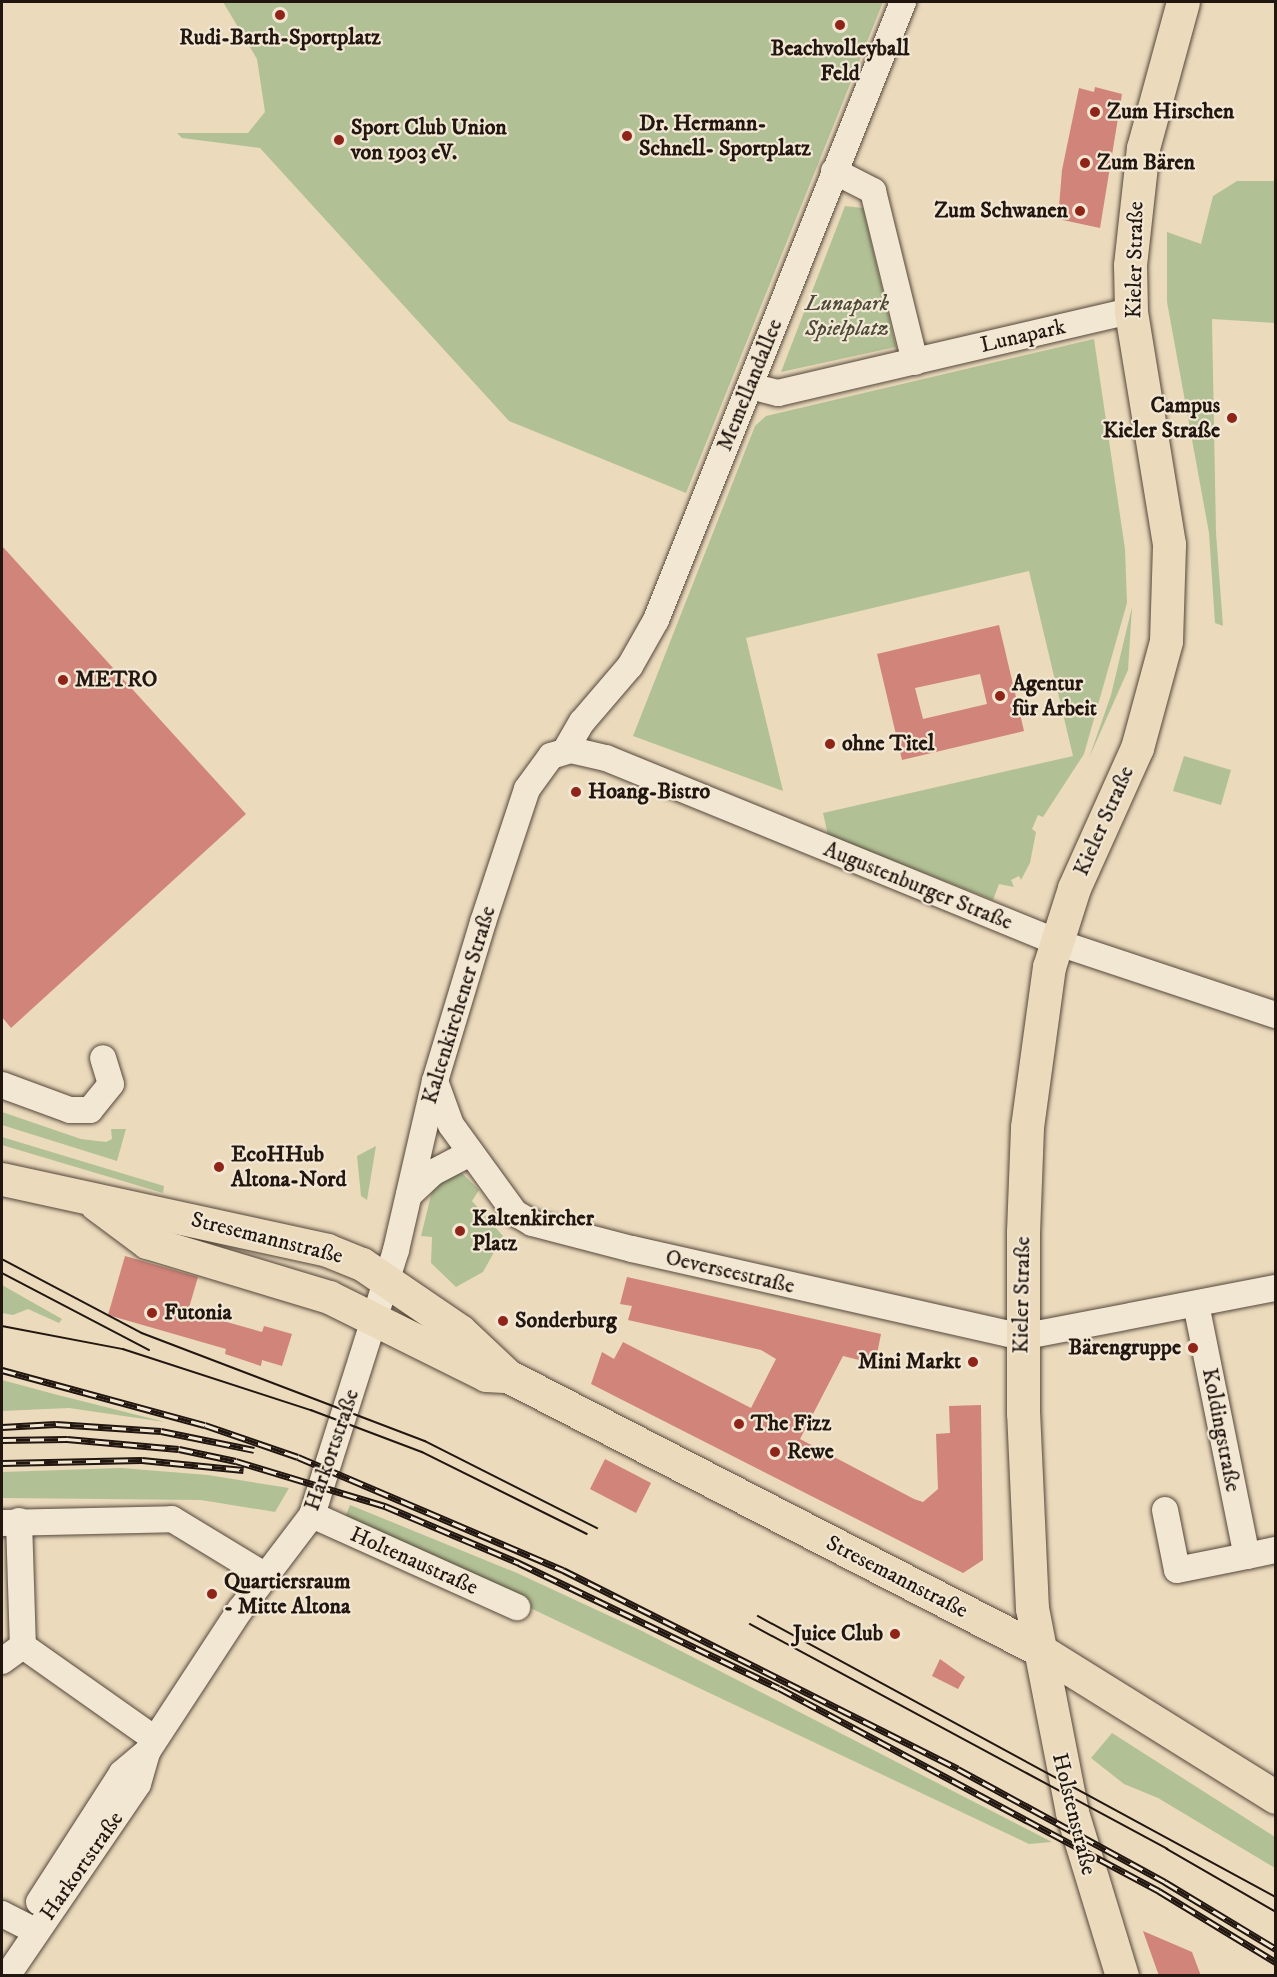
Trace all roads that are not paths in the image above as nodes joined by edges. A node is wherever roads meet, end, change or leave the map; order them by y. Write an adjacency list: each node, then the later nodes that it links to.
1 (903, 2): 3 (street, Memellandallee)
2 (1183, 2): 4 (main road, Kieler Straße)
3 (834, 171): 5 (street); 6 (street, Memellandallee)
4 (1131, 311): 5 (street, Lunapark); 8 (main road, Kieler Straße)
5 (915, 362): 6 (street, Lunapark)
6 (750, 386): 7 (street, Memellandallee)
7 (565, 751): 8 (street, Augustenburger Straße); 11 (street, Kaltenkirchener Straße)
8 (1056, 942): 9 (street, Augustenburger Straße); 21 (main road, Kieler Straße)
9 (1275, 1015)
10 (103, 1058): 12 (street)
11 (435, 1081): 13 (street, Oeverseestraße); 15 (street, Kaltenkirchener Straße)
12 (2, 1085)
13 (470, 1154): 15 (street); 21 (street, Oeverseestraße)
14 (2, 1179): 16 (main road, Stresemannstraße)
15 (409, 1195): 17 (street, Kaltenkirchener Straße)
16 (95, 1202): 17 (main road, Stresemannstraße); 20 (main road, Stresemannstraße)
17 (388, 1278): 20 (street, Harkortstraße); 22 (main road, Stresemannstraße)
18 (1274, 1296): 19 (street)
19 (1196, 1304): 21 (street); 27 (street, Koldingstraße)
20 (375, 1317): 22 (main road, Stresemannstraße); 24 (street, Harkortstraße)
21 (1021, 1337): 31 (main road, Kieler Straße)
22 (508, 1376): 31 (main road, Stresemannstraße)
23 (1164, 1510): 27 (street)
24 (312, 1515): 28 (street, Harkortstraße); 29 (street, Holtenaustraße)
25 (10, 1522): 28 (street); 30 (street)
26 (1275, 1550): 27 (street)
27 (1247, 1556)
28 (264, 1575): 33 (street, Harkortstraße)
29 (517, 1607)
30 (23, 1646): 32 (street); 33 (street)
31 (1038, 1649): 34 (main road, Stresemannstraße); 38 (main road, Holstenstraße)
32 (2, 1661)
33 (151, 1745): 35 (street, Harkortstraße)
34 (1275, 1797)
35 (20, 1922): 36 (street, Harkortstraße); 37 (street, Harkortstraße)
36 (2, 1954)
37 (7, 1976)
38 (1122, 1976)

